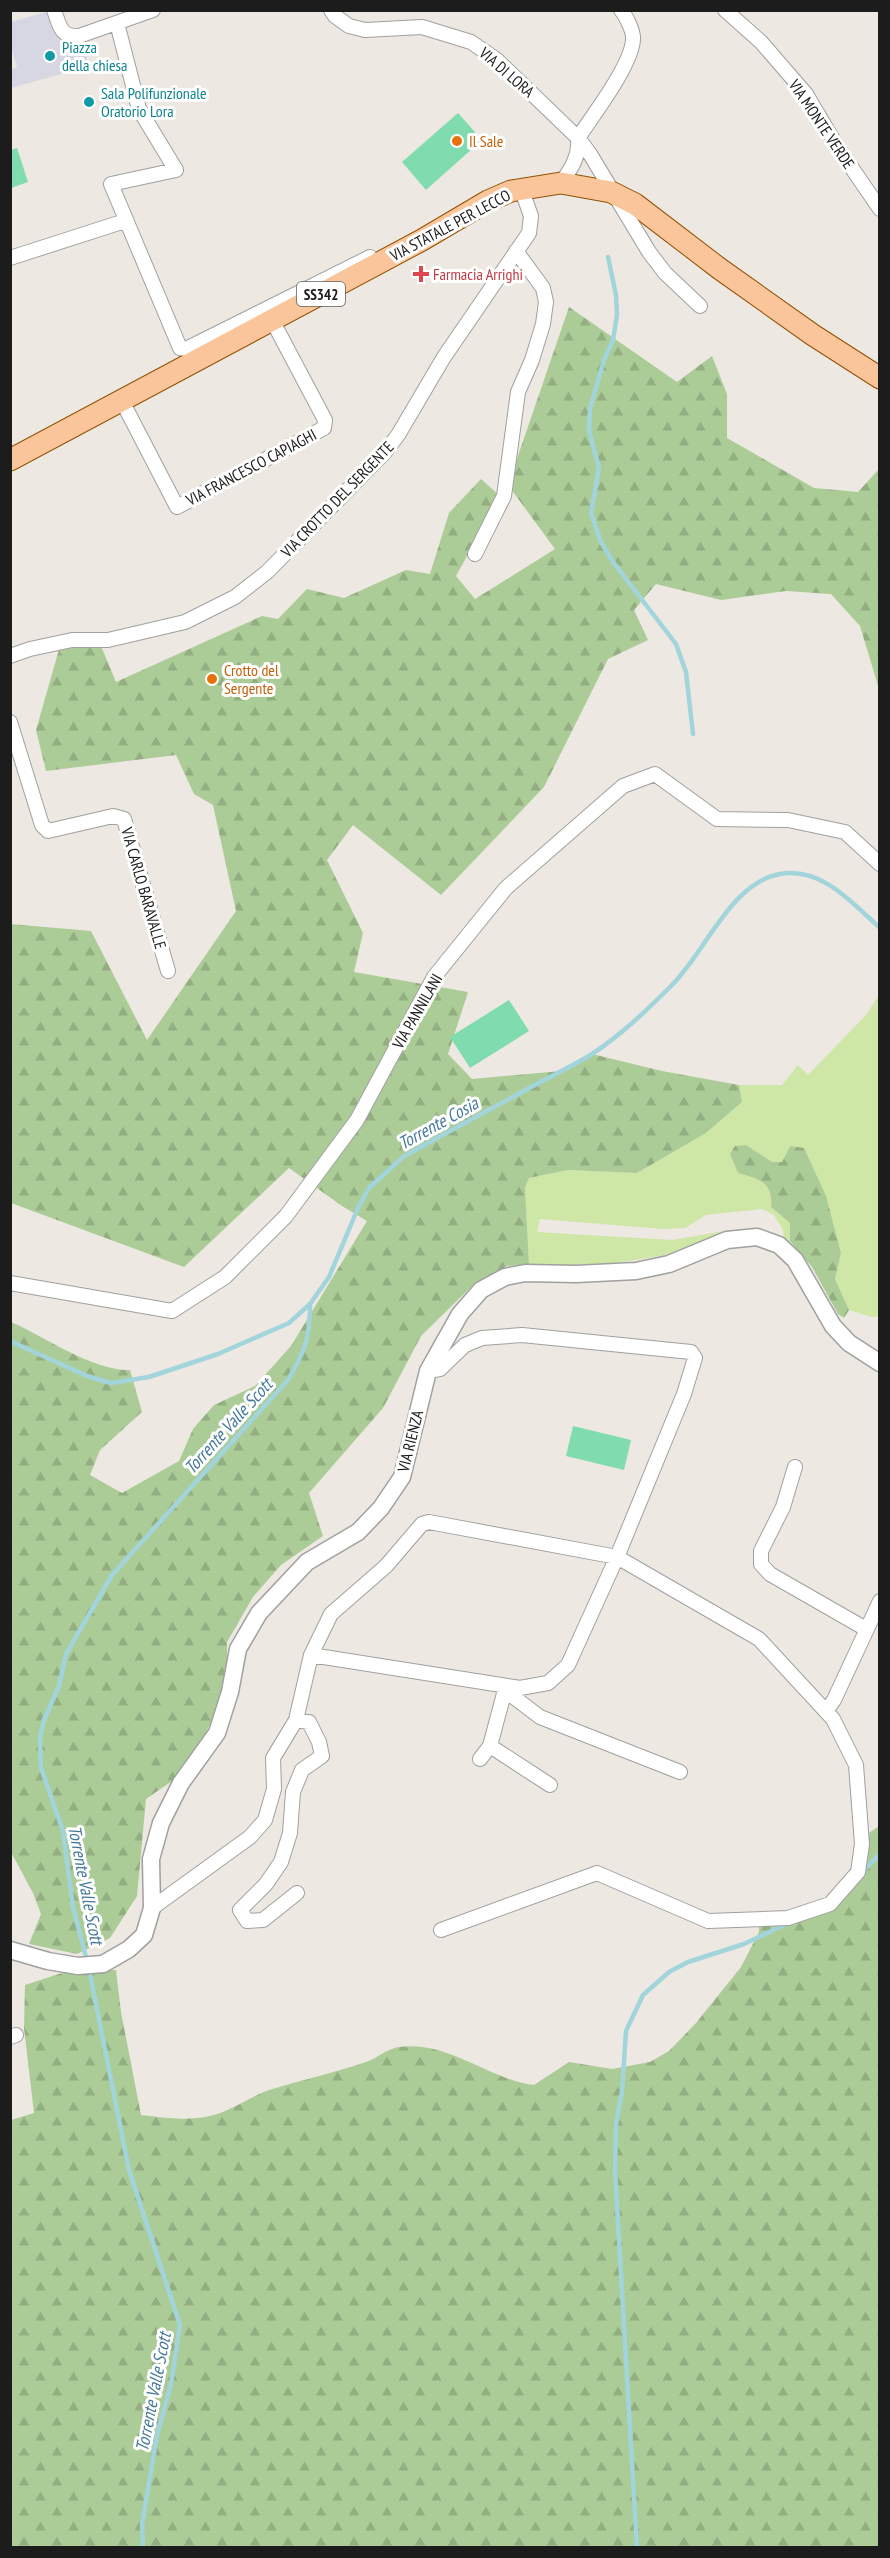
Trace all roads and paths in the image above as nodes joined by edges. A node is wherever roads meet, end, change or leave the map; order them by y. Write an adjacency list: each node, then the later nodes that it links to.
1 (54, 10): 6 (street)
2 (153, 10): 6 (street)
3 (331, 10): 7 (street, VIA DI LORA)
4 (621, 10): 7 (street)
5 (729, 15): 11 (street, VIA MONTE VERDE)
6 (117, 23): 12 (street)
7 (578, 138): 8 (street); 10 (street, VIA DI LORA)
8 (561, 183): 9 (main road, VIA STATALE PER LECCO / SS342); 10 (main road, VIA STATALE PER LECCO / SS342)
9 (521, 188): 13 (street, VIA CROTTO DEL SERGENTE); 14 (main road, VIA STATALE PER LECCO / SS342)
10 (611, 192): 16 (street, VIA DI LORA); 18 (main road, VIA STATALE PER LECCO / SS342)
11 (879, 209)
12 (125, 221): 14 (street); 15 (street)
13 (516, 251): 21 (street); 22 (street, VIA CROTTO DEL SERGENTE)
14 (397, 253): 17 (main road, VIA STATALE PER LECCO / SS342)
15 (10, 258)
16 (700, 306)
17 (272, 320): 19 (main road, VIA STATALE PER LECCO / SS342); 19 (street, VIA FRANCESCO CAPIAGHI)
18 (879, 378)
19 (122, 401): 20 (main road, VIA STATALE PER LECCO / SS342)
20 (10, 460)
21 (475, 554)
22 (10, 656)
23 (10, 722): 25 (street, VIA CARLO BARAVALLE)
24 (879, 864): 26 (street, VIA PANNILANI)
25 (168, 971)
26 (10, 1283)
27 (879, 1363): 28 (street, VIA RIENZA)
28 (428, 1371): 30 (street); 42 (street, VIA RIENZA)
29 (795, 1467): 32 (street)
30 (617, 1557): 33 (street); 34 (street); 35 (street)
31 (879, 1601): 32 (street)
32 (866, 1629): 35 (street)
33 (311, 1655): 34 (street); 36 (street)
34 (506, 1686): 37 (street); 39 (street)
35 (826, 1711): 43 (street)
36 (296, 1720): 41 (street); 42 (street)
37 (490, 1746): 38 (street); 40 (street)
38 (480, 1759)
39 (680, 1772)
40 (550, 1785)
41 (297, 1893)
42 (152, 1908): 44 (street, VIA RIENZA)
43 (441, 1930)
44 (10, 1950)

